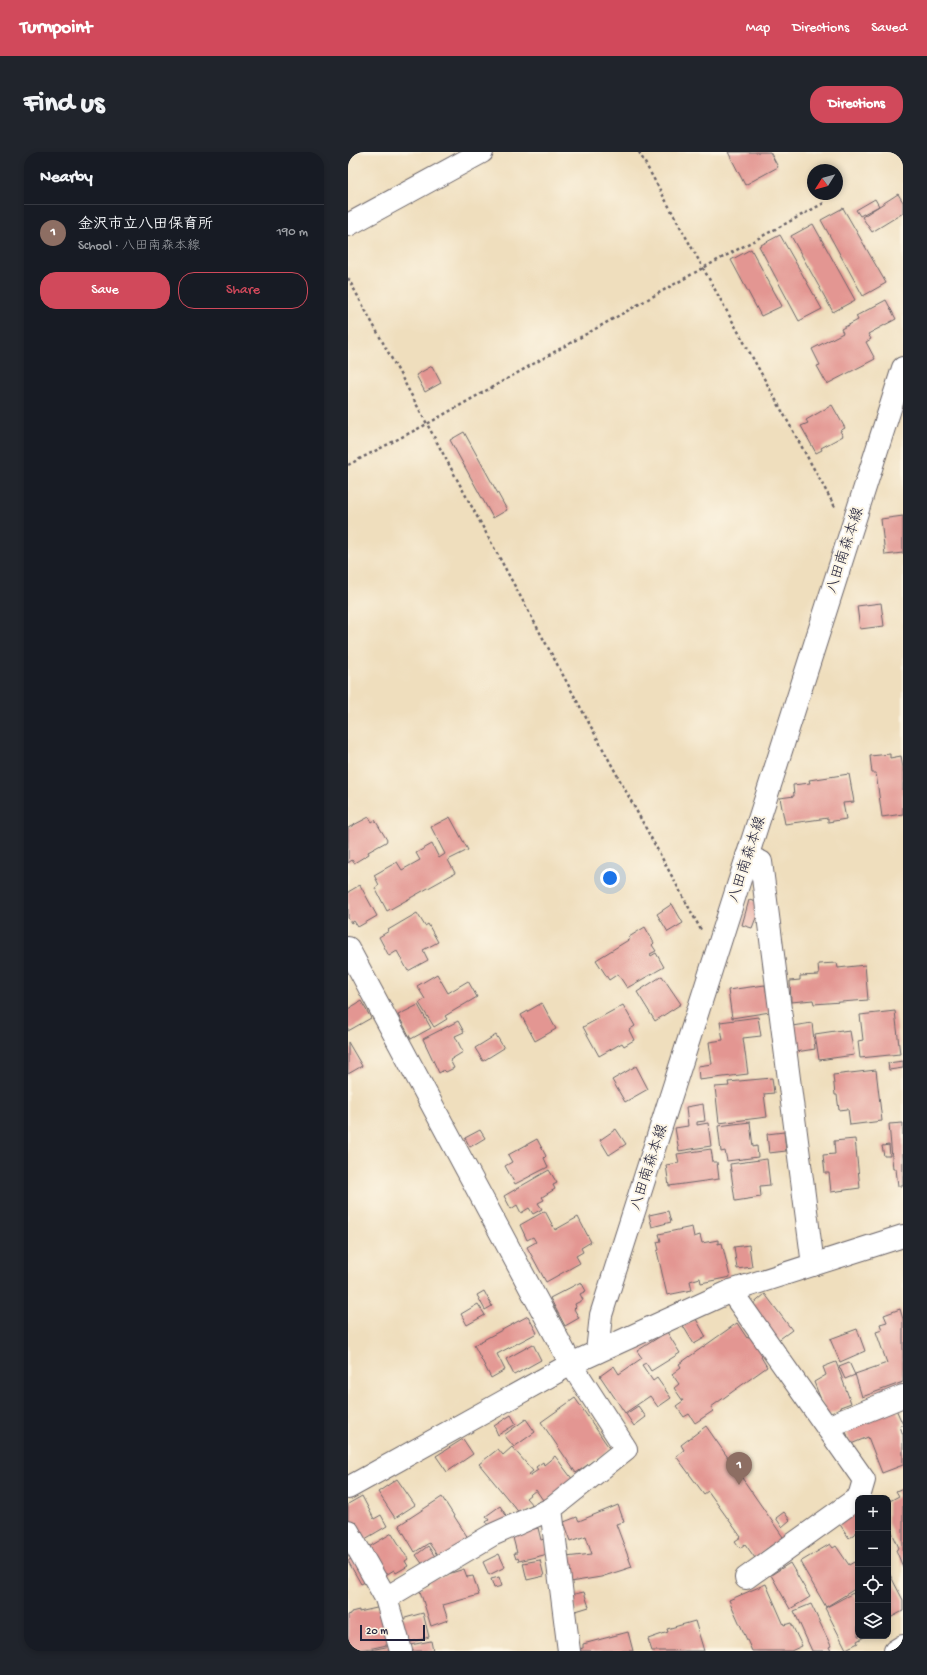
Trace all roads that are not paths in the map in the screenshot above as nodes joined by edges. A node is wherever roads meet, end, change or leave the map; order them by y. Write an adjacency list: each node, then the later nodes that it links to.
1 (482, 152): 2 (street)
2 (348, 225)
3 (903, 368): 4 (street, 八田南森本線)
4 (747, 856): 7 (street); 9 (street, 八田南森本線)
5 (348, 948): 10 (street)
6 (903, 1236): 7 (street)
7 (813, 1265): 8 (street)
8 (731, 1291): 9 (street); 12 (street)
9 (597, 1352): 10 (street)
10 (571, 1364): 13 (street); 14 (street)
11 (903, 1396): 12 (street)
12 (827, 1427): 16 (street)
13 (348, 1488)
14 (551, 1509): 17 (street); 20 (street)
15 (348, 1531): 17 (street)
16 (746, 1578)
17 (386, 1598): 19 (street)
18 (903, 1646): 21 (street)
19 (401, 1651)
20 (569, 1651)
21 (895, 1651)

